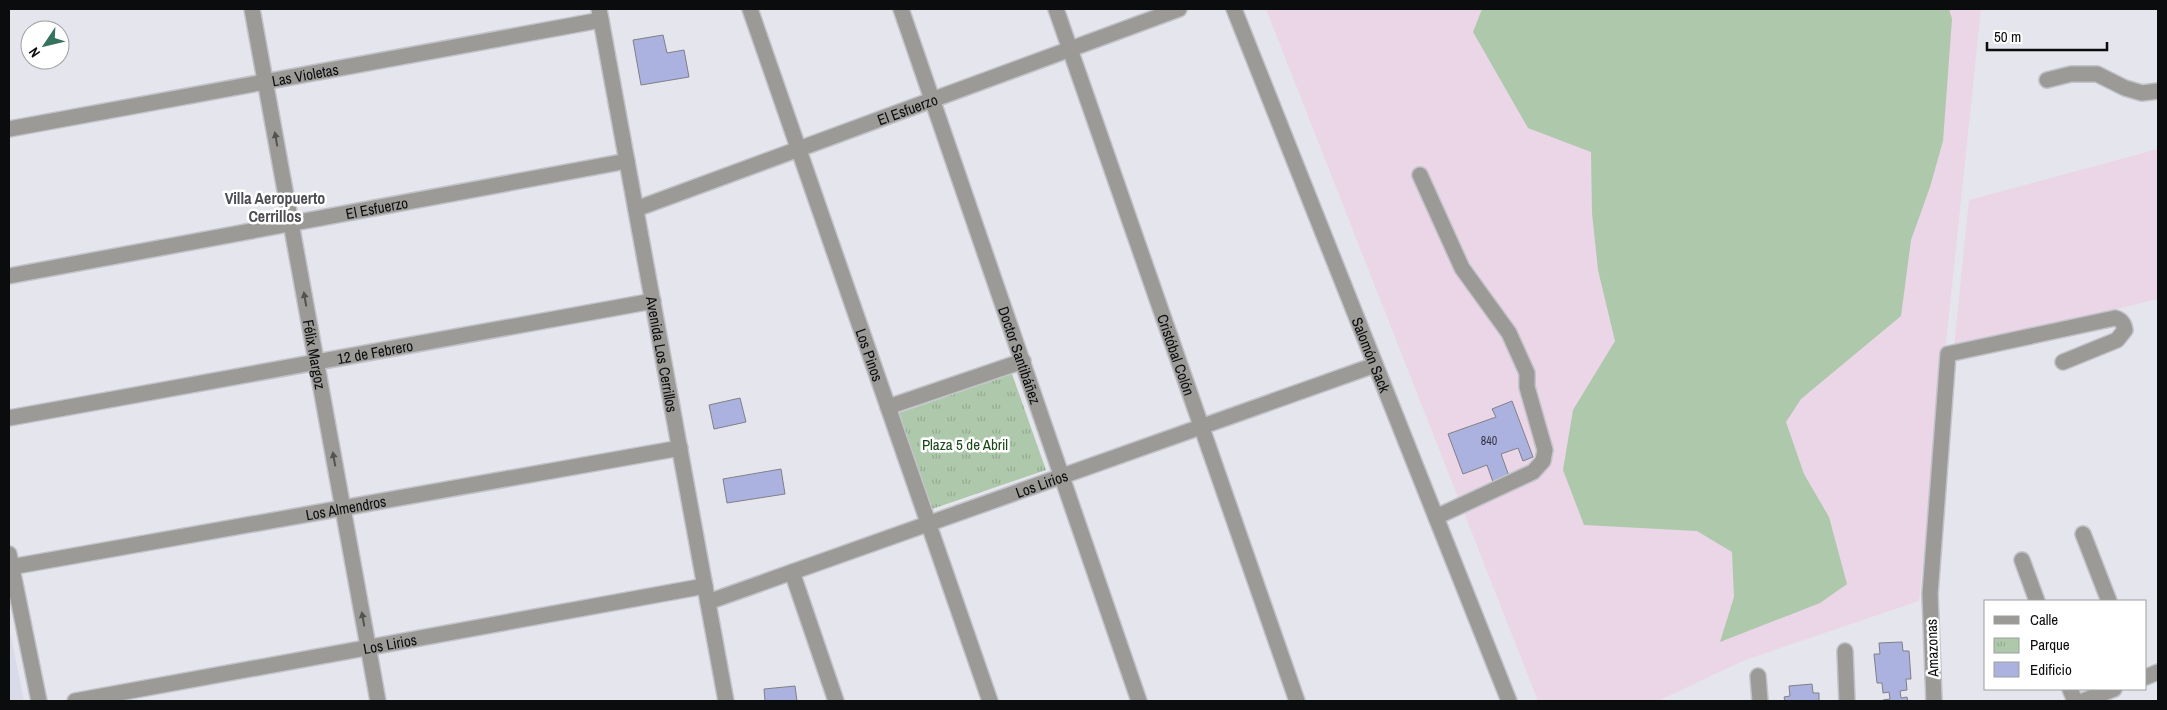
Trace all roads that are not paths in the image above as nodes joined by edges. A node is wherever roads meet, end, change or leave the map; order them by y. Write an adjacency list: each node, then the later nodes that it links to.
1 (252, 9): 9 (street, Félix Margoz)
2 (750, 9): 14 (street, Los Pinos)
3 (901, 9): 12 (street, Doctor Santibáñez)
4 (1056, 9): 8 (street, Cristóbal Colón)
5 (1179, 9): 8 (street, El Esfuerzo)
6 (1234, 9): 24 (street, Salomón Sack)
7 (600, 14): 9 (street, Las Violetas); 15 (street, Avenida Los Cerrillos)
8 (1070, 49): 12 (street, El Esfuerzo); 27 (street, Cristóbal Colón)
9 (265, 80): 13 (street, Las Violetas); 18 (street, Félix Margoz, one-way to 9)
10 (2047, 80): 11 (street)
11 (2158, 91)
12 (932, 100): 14 (street, El Esfuerzo); 21 (street, Doctor Santibáñez)
13 (9, 129)
14 (799, 149): 17 (street, El Esfuerzo); 25 (street, Los Pinos)
15 (627, 161): 17 (street, Avenida Los Cerrillos); 18 (street, El Esfuerzo)
16 (1420, 175): 31 (street)
17 (636, 209): 20 (street, Avenida Los Cerrillos)
18 (291, 223): 19 (street, El Esfuerzo); 22 (street, Félix Margoz, one-way to 18)
19 (9, 276)
20 (653, 301): 22 (street, 12 de Febrero); 28 (street, Avenida Los Cerrillos)
21 (1023, 361): 25 (street); 29 (street, Doctor Santibáñez)
22 (316, 362): 26 (street, 12 de Febrero); 30 (street, Félix Margoz, one-way to 22)
23 (2063, 362): 56 (street, Amazonas)
24 (1375, 365): 27 (street, Los Lirios); 31 (street, Salomón Sack)
25 (888, 407): 32 (street, Los Pinos)
26 (9, 418)
27 (1202, 427): 29 (street, Los Lirios); 53 (street, Cristóbal Colón)
28 (680, 448): 30 (street, Los Almendros); 37 (street, Avenida Los Cerrillos)
29 (1062, 476): 32 (street, Los Lirios); 52 (street, Doctor Santibáñez)
30 (343, 508): 34 (street, Los Almendros); 41 (street, Félix Margoz, one-way to 30)
31 (1436, 517): 45 (street, Salomón Sack)
32 (928, 524): 36 (street, Los Lirios); 51 (street, Los Pinos)
33 (2084, 534): 39 (street)
34 (10, 560): 46 (street)
35 (2022, 560): 38 (street)
36 (792, 572): 40 (street, Los Lirios); 50 (street)
37 (705, 586): 40 (street, Avenida Los Cerrillos); 41 (street, Los Lirios)
38 (2037, 600)
39 (2109, 600)
40 (708, 602): 49 (street, Avenida Los Cerrillos)
41 (368, 647): 47 (street, Los Lirios); 48 (street, Félix Margoz)
42 (1845, 651): 55 (street)
43 (1758, 676): 54 (street)
44 (2111, 690): 57 (street)
45 (1505, 700)
46 (39, 701)
47 (75, 701)
48 (378, 701)
49 (726, 701)
50 (836, 701)
51 (990, 701)
52 (1139, 701)
53 (1297, 701)
54 (1760, 701)
55 (1847, 701)
56 (1934, 701)
57 (2083, 701)

